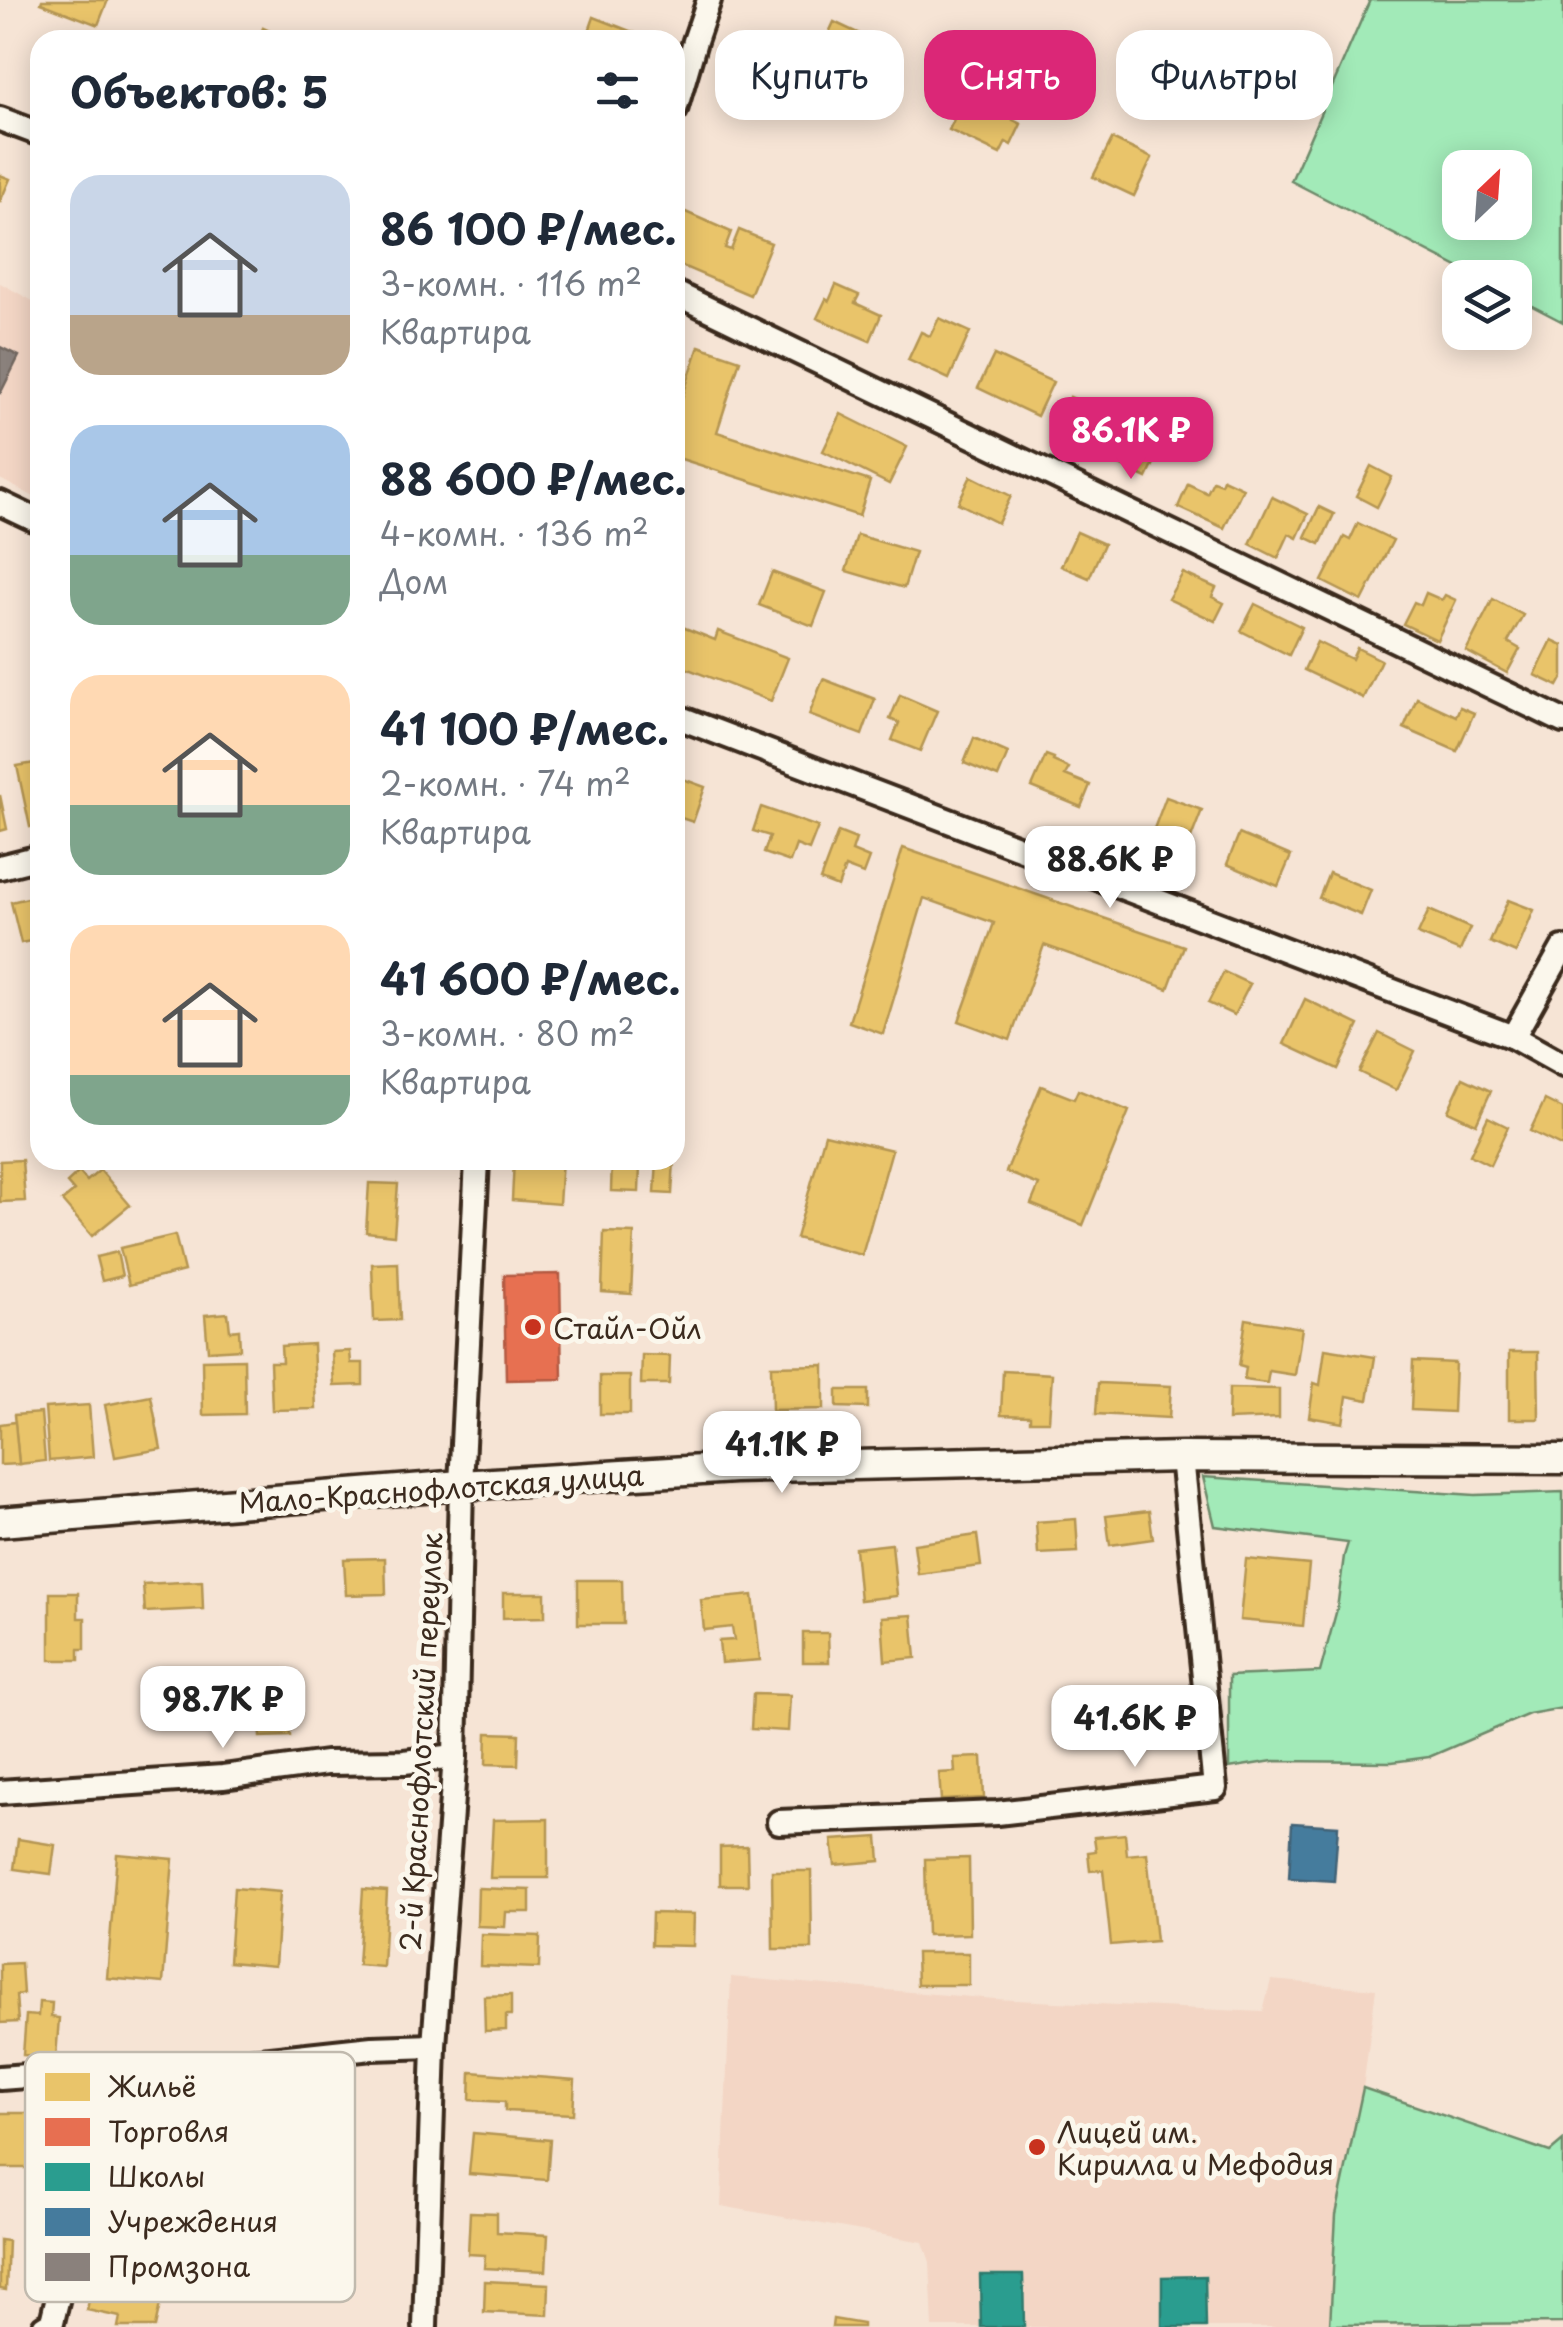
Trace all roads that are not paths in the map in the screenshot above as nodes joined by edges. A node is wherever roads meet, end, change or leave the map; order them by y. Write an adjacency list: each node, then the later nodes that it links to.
1 (710, 0): 2 (street)
2 (685, 76)
3 (0, 119): 4 (street)
4 (30, 130)
5 (685, 299): 9 (street)
6 (0, 503): 7 (street)
7 (30, 517)
8 (685, 720): 13 (street)
9 (1563, 720)
10 (30, 859): 11 (street)
11 (0, 867)
12 (1563, 948): 13 (street)
13 (1513, 1038): 14 (street)
14 (1563, 1065)
15 (477, 1170): 18 (street, 2-й Краснофлотский переулок)
16 (1182, 1458): 17 (street, Мало-Краснофлотская улица); 18 (street, Мало-Краснофлотская улица); 22 (street)
17 (1563, 1459)
18 (461, 1484): 19 (street, Мало-Краснофлотская улица); 20 (street, 2-й Краснофлотский переулок)
19 (0, 1522)
20 (455, 1756): 21 (street); 23 (street, 2-й Краснофлотский переулок)
21 (0, 1792)
22 (780, 1822)
23 (434, 2046): 24 (street); 29 (street, 2-й Краснофлотский переулок)
24 (334, 2052)
25 (25, 2076): 26 (street)
26 (0, 2078)
27 (57, 2302): 28 (street)
28 (44, 2327)
29 (426, 2327)

